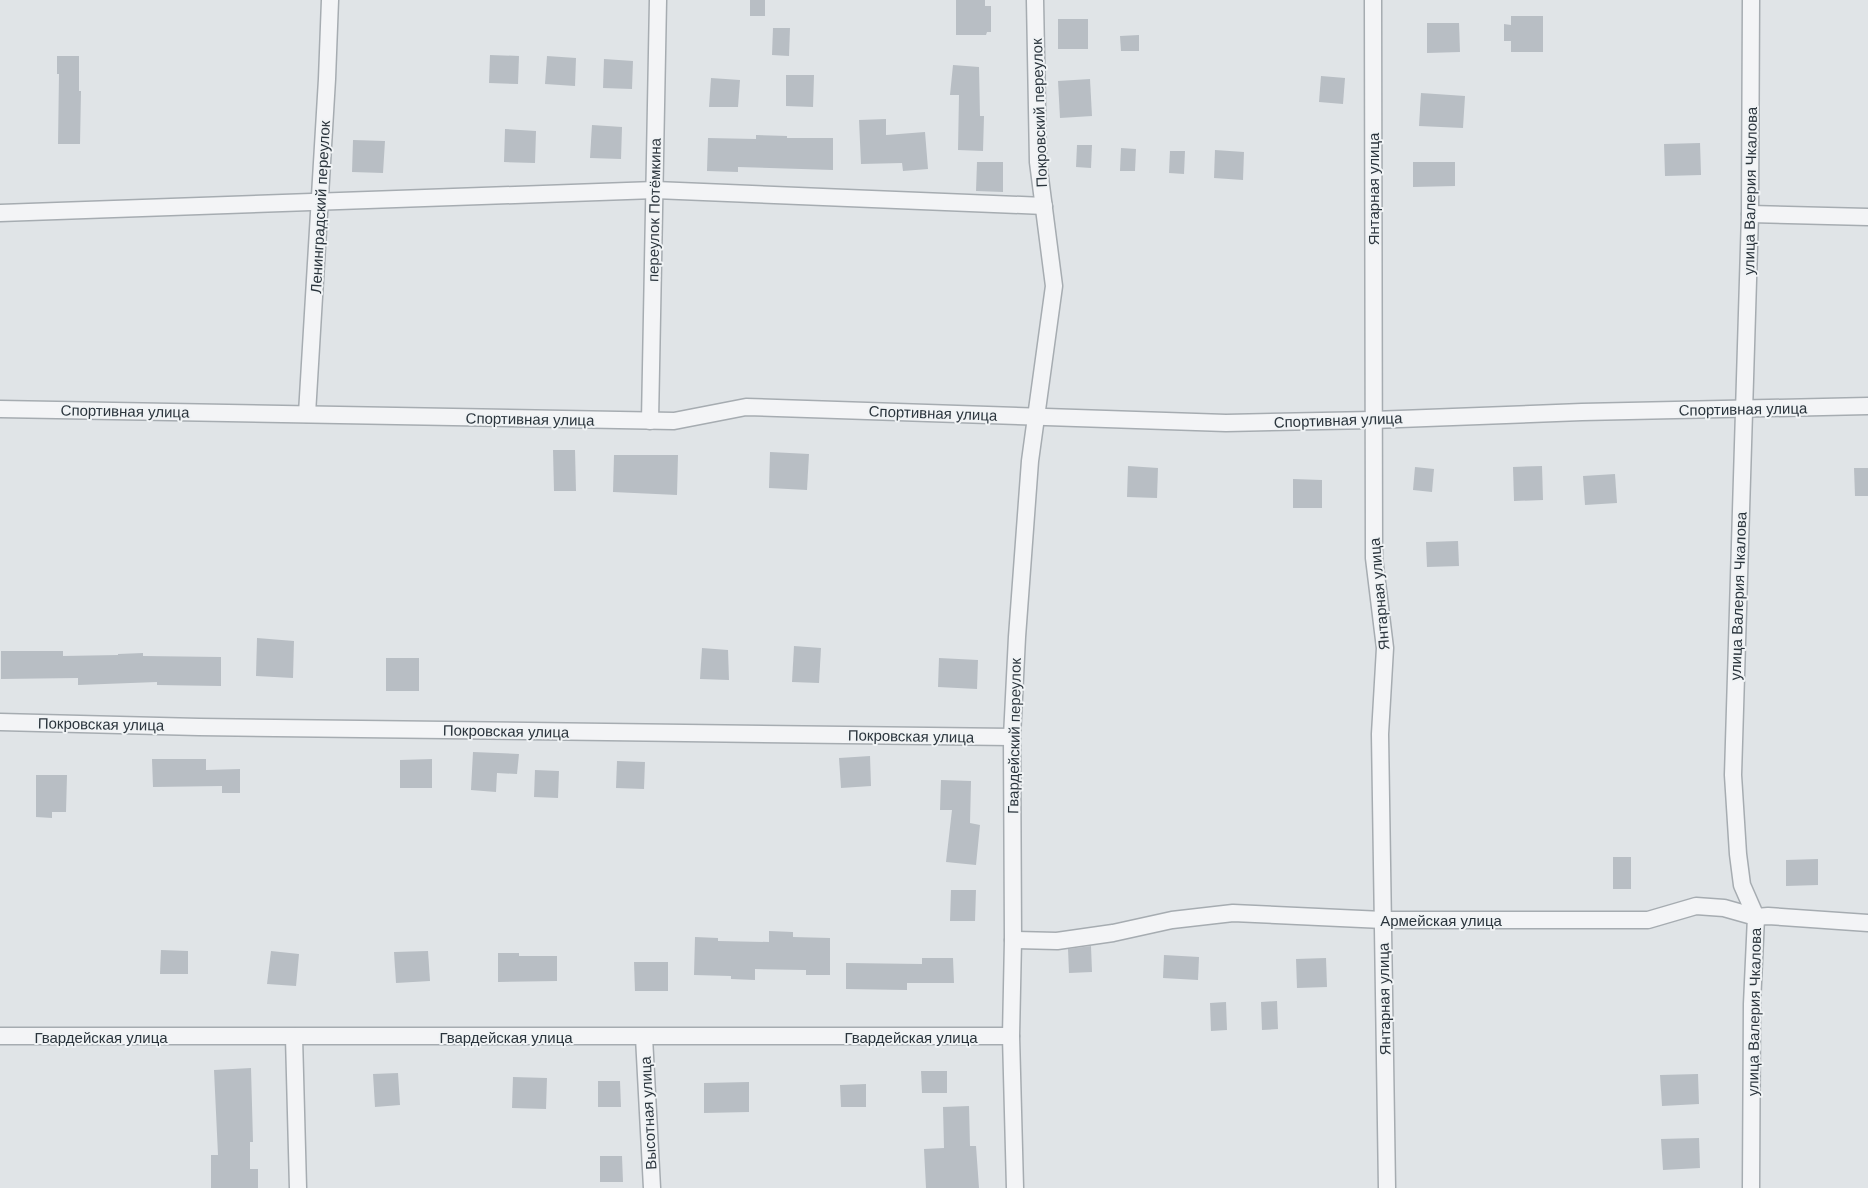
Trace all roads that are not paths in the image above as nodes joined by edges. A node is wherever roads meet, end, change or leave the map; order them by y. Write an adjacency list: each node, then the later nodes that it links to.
1 (330, 0): 7 (street, Ленинградский переулок)
2 (658, 0): 6 (street, переулок Потёмкина)
3 (1035, 0): 8 (street, Покровский переулок)
4 (1373, 0): 18 (street, Янтарная улица)
5 (1751, 0): 10 (street, улица Валерия Чкалова)
6 (655, 190): 7 (street); 8 (street); 19 (street, переулок Потёмкина)
7 (320, 202): 9 (street); 16 (street, Ленинградский переулок)
8 (1044, 206): 12 (street, Покровский переулок)
9 (0, 213)
10 (1750, 214): 11 (street); 14 (street, улица Валерия Чкалова)
11 (1868, 217)
12 (1054, 286): 17 (street, Гвардейский переулок)
13 (1868, 406): 14 (street, Спортивная улица)
14 (1744, 408): 18 (street, Спортивная улица); 22 (street, улица Валерия Чкалова)
15 (0, 409): 16 (street, Спортивная улица)
16 (308, 414): 19 (street, Спортивная улица)
17 (1036, 417): 18 (street, Спортивная улица); 19 (street, Спортивная улица); 21 (street, Гвардейский переулок)
18 (1373, 420): 23 (street, Янтарная улица)
19 (650, 421)
20 (0, 722): 21 (street, Покровская улица)
21 (1012, 737): 25 (street, Гвардейский переулок)
22 (1756, 917): 23 (street, Армейская улица); 24 (street, Армейская улица); 34 (street, улица Валерия Чкалова)
23 (1383, 920): 25 (street, Армейская улица); 33 (street, Янтарная улица)
24 (1868, 923)
25 (1013, 940): 27 (street, Гвардейский переулок)
26 (0, 1036): 28 (street, Гвардейская улица)
27 (1011, 1036): 29 (street, Гвардейская улица); 32 (street, Гвардейский переулок)
28 (294, 1037): 29 (street, Гвардейская улица); 30 (street)
29 (644, 1037): 31 (street, Высотная улица)
30 (298, 1188)
31 (652, 1188)
32 (1015, 1188)
33 (1387, 1188)
34 (1751, 1188)

